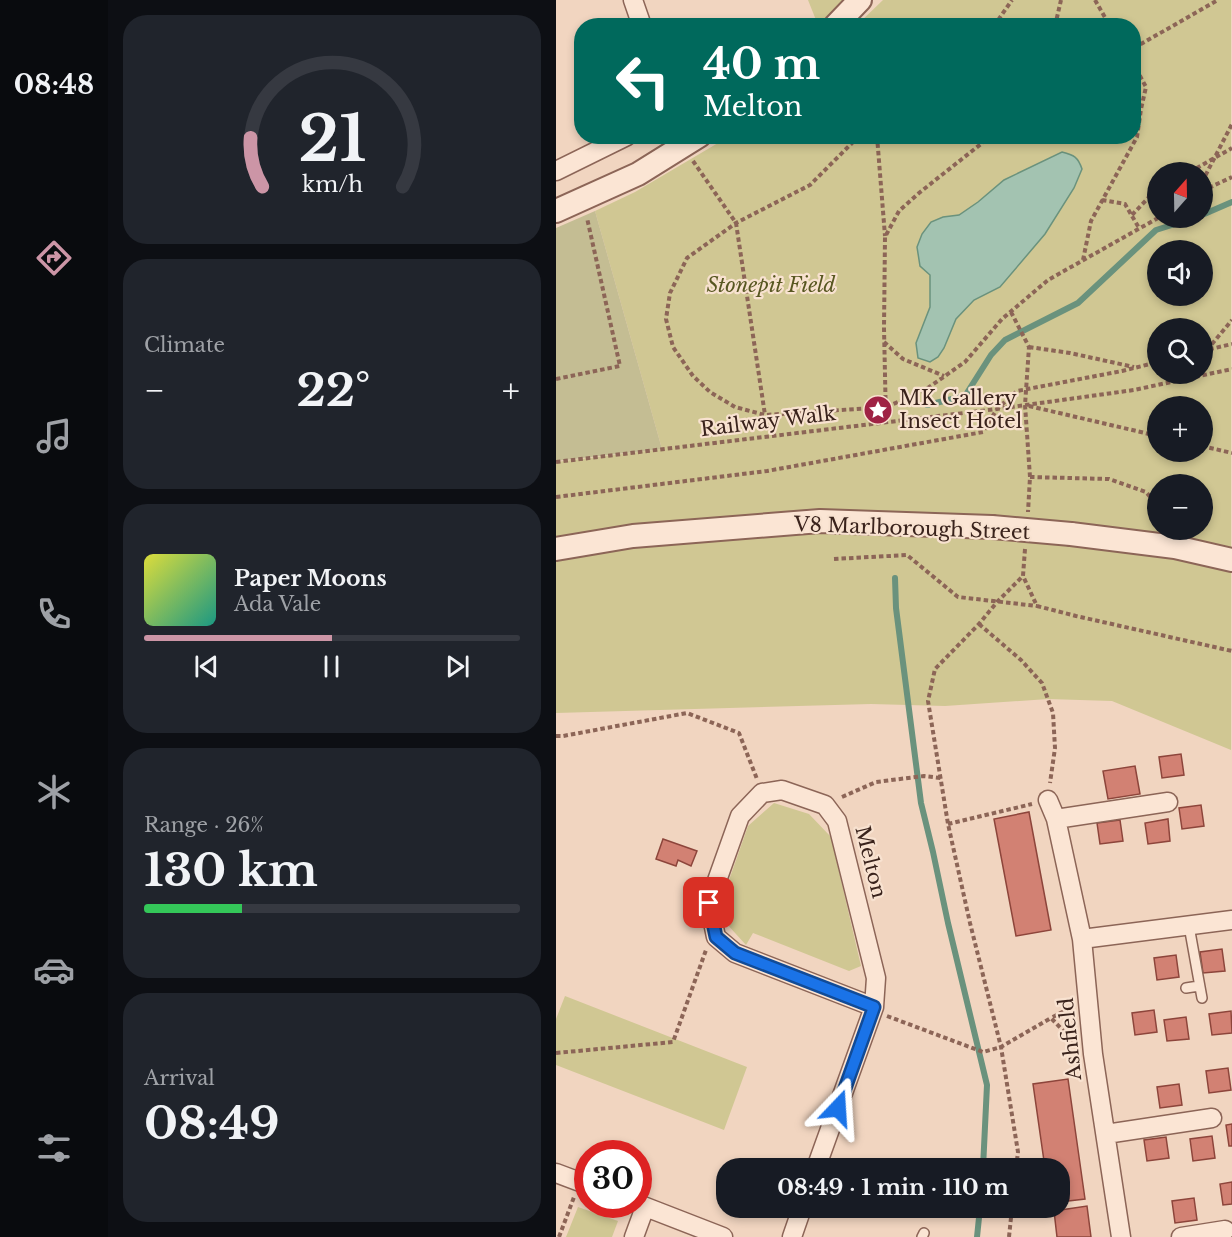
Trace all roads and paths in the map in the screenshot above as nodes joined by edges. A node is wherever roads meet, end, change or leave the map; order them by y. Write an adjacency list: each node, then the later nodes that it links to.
1 (633, 0): 7 (street)
2 (860, 0): 8 (street)
3 (1012, 0): 9 (path)
4 (1061, 0): 10 (path)
5 (1095, 0): 11 (path)
6 (1218, 0): 12 (path)
7 (639, 18)
8 (843, 18)
9 (1000, 18)
10 (1057, 18)
11 (1105, 18)
12 (1141, 44)
13 (1141, 78): 14 (path)
14 (1141, 109)
15 (1231, 124): 24 (path)
16 (611, 144): 27 (street)
17 (689, 144): 31 (street)
18 (693, 144): 35 (path)
19 (851, 144): 35 (path)
20 (878, 144): 38 (path)
21 (981, 144): 38 (path)
22 (1133, 144): 32 (path)
23 (1231, 148): 24 (path)
24 (1214, 158): 25 (path); 26 (path)
25 (1207, 162)
26 (1212, 162)
27 (556, 171)
28 (1231, 177): 29 (path)
29 (1213, 186)
30 (1147, 199): 34 (path)
31 (583, 200): 33 (street); 51 (path)
32 (1102, 200): 34 (path); 39 (path)
33 (556, 211)
34 (1132, 215): 37 (path)
35 (736, 223): 56 (path); 56 (path)
36 (1147, 224): 37 (path)
37 (1139, 228): 39 (path)
38 (885, 237): 43 (path)
39 (1083, 260): 40 (path)
40 (1011, 312): 45 (path); 50 (path)
41 (1231, 320): 42 (path)
42 (1213, 341)
43 (884, 342): 50 (path); 54 (path)
44 (1231, 344): 46 (path)
45 (1029, 347): 48 (path); 52 (path)
46 (1213, 349)
47 (1147, 365): 48 (path)
48 (1138, 367): 52 (path)
49 (1231, 369): 53 (path, Railway Walk)
50 (945, 376): 54 (path)
51 (556, 379)
52 (1027, 388): 53 (path); 55 (path)
53 (1025, 405): 55 (path, Railway Walk); 58 (path); 62 (path)
54 (886, 407): 56 (path); 57 (path)
55 (997, 409): 57 (path, Railway Walk); 64 (path)
56 (764, 415)
57 (886, 422): 61 (path, Railway Walk)
58 (1147, 433)
59 (1213, 449): 60 (path)
60 (1231, 453)
61 (556, 462)
62 (1030, 477): 63 (path); 65 (path)
63 (1147, 493)
64 (556, 497)
65 (1027, 518)
66 (1026, 539): 70 (path)
67 (556, 549): 69 (street, V8 Marlborough Street, bridge)
68 (835, 559): 71 (path)
69 (1231, 560)
70 (1023, 576): 71 (path); 72 (path)
71 (997, 602): 72 (path); 73 (path)
72 (1037, 606): 74 (path)
73 (979, 624): 76 (path); 78 (path)
74 (1231, 651)
75 (556, 736): 77 (path)
76 (941, 778): 80 (path); 82 (path)
77 (762, 793): 80 (street); 85 (street)
78 (1048, 800): 81 (street, Ashfield); 82 (path)
79 (1168, 802): 81 (street)
80 (824, 805): 90 (street, Melton)
81 (1056, 819): 86 (street, Ashfield)
82 (948, 824): 92 (path)
83 (1231, 920): 84 (street)
84 (1189, 926): 86 (street); 87 (lane)
85 (716, 937): 90 (street); 93 (path)
86 (1082, 939): 95 (street, Ashfield)
87 (1199, 986): 88 (lane); 89 (lane)
88 (1186, 988)
89 (1202, 998)
90 (874, 1007): 92 (path); 96 (street, Melton)
91 (1051, 1018): 92 (path)
92 (1001, 1047): 97 (path)
93 (556, 1053)
94 (1212, 1118): 95 (street)
95 (1106, 1134): 111 (street, Ashfield)
96 (820, 1158)
97 (1017, 1158)
98 (556, 1173): 99 (street)
99 (574, 1180)
100 (574, 1205): 106 (path)
101 (652, 1210): 108 (street)
102 (639, 1218): 107 (street)
103 (799, 1218): 109 (street)
104 (1011, 1218): 110 (path)
105 (1225, 1230): 112 (street)
106 (559, 1237)
107 (634, 1237)
108 (723, 1237)
109 (792, 1237)
110 (1009, 1237)
111 (1121, 1237)
112 (1181, 1237)

